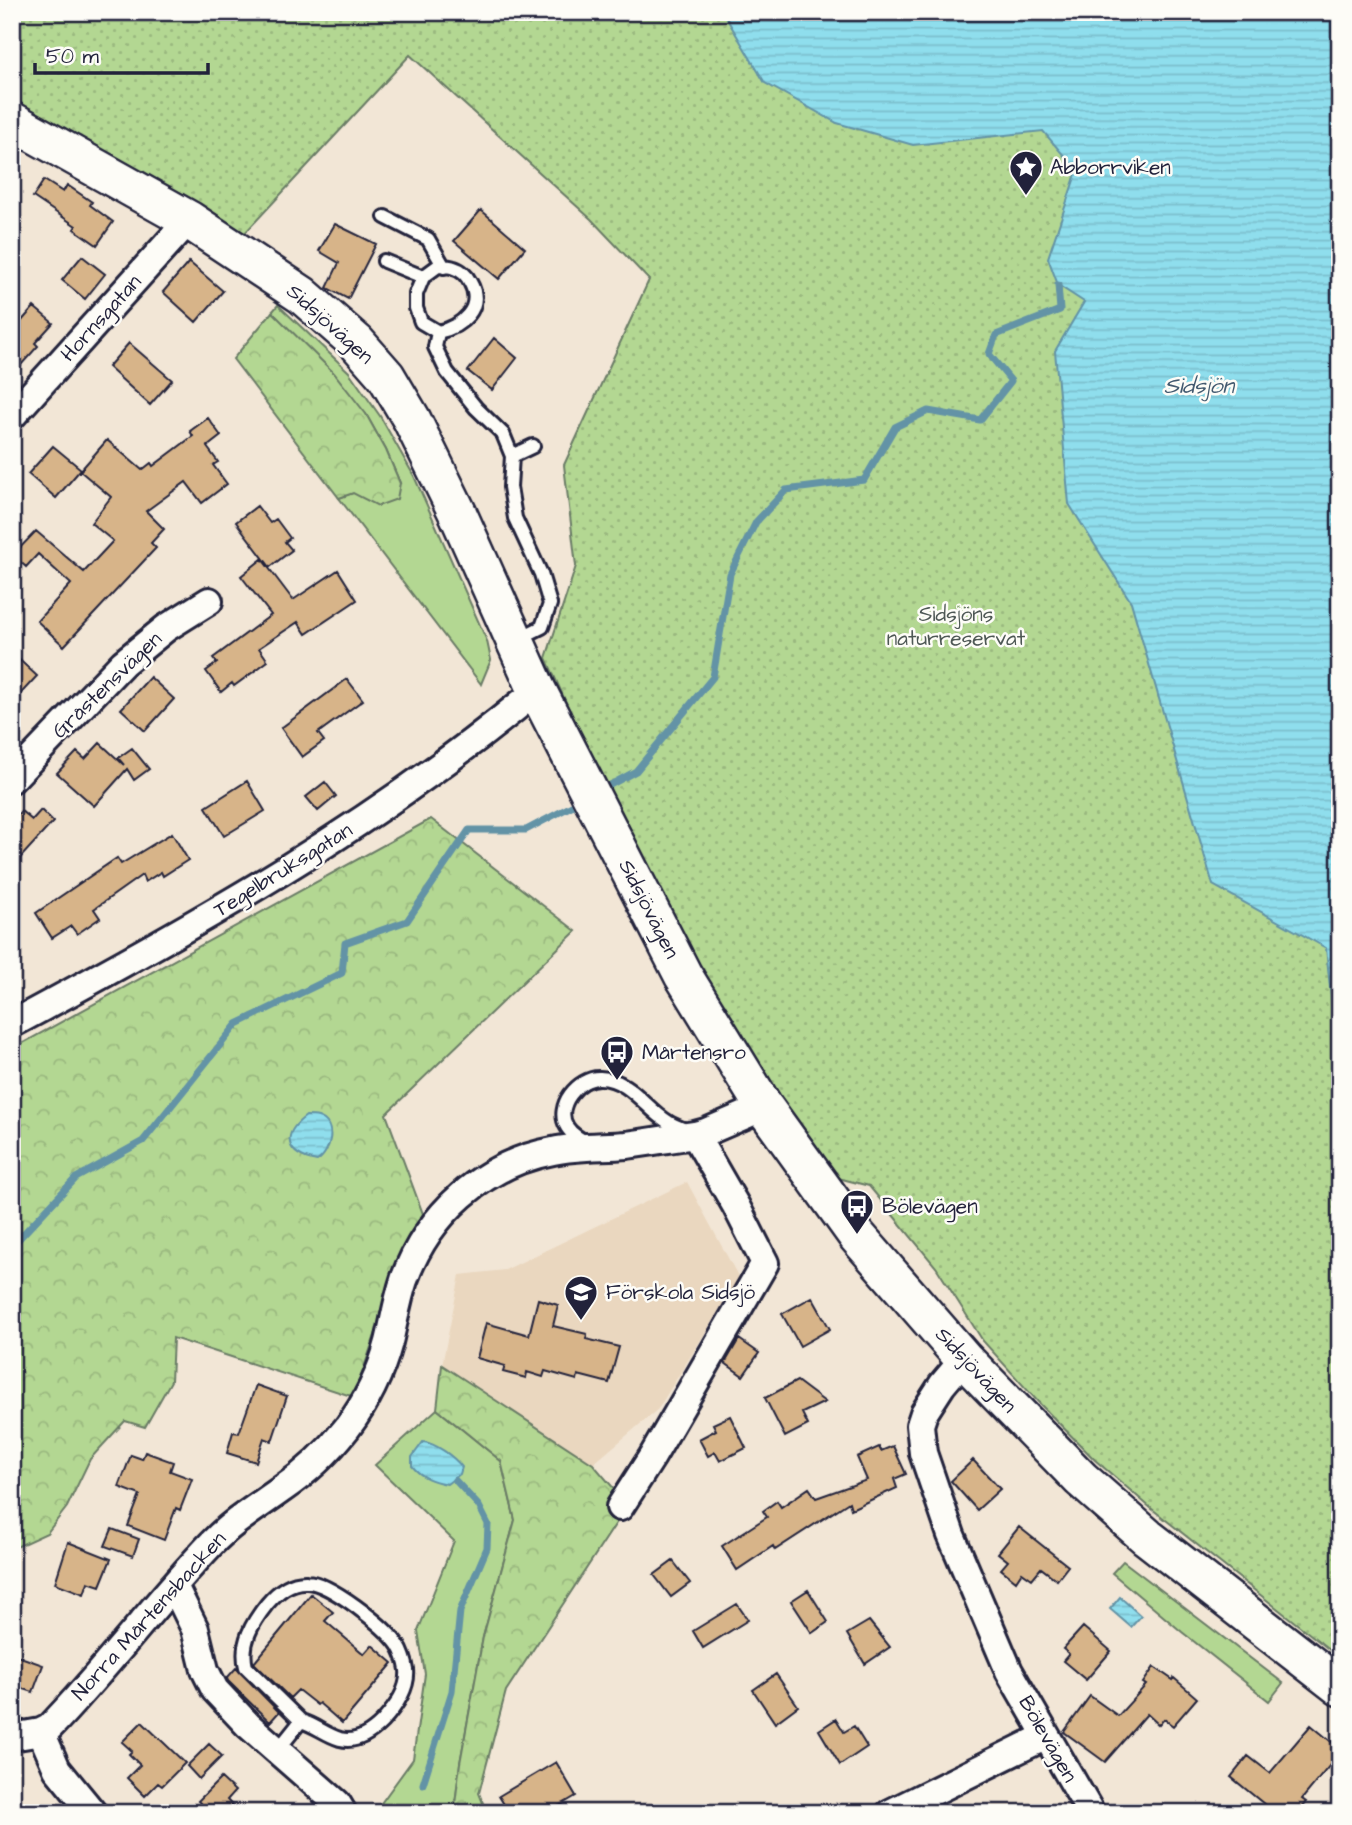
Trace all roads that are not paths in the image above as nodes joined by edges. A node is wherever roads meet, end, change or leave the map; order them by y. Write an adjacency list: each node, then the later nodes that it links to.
1 (12, 121): 3 (main road, Sidsjövägen)
2 (385, 217): 5 (lane)
3 (189, 220): 8 (street, Hornsgatan); 12 (main road, Sidsjövägen)
4 (384, 261): 6 (lane)
5 (444, 267): 6 (lane); 7 (lane)
6 (423, 277): 7 (lane)
7 (438, 332): 10 (lane)
8 (12, 416)
9 (533, 446): 10 (lane)
10 (512, 456): 12 (lane)
11 (209, 601): 14 (street, Gråstensvägen)
12 (515, 641): 13 (main road, Sidsjövägen)
13 (537, 690): 15 (street, Tegelbruksgatan); 16 (main road, Sidsjövägen)
14 (12, 779)
15 (12, 1024)
16 (764, 1107): 17 (street, Norra Mårtensbacken); 19 (main road, Sidsjövägen)
17 (695, 1135): 18 (street, Norra Mårtensbacken); 18 (lane); 20 (street)
18 (595, 1147): 21 (street, Norra Mårtensbacken)
19 (964, 1359): 22 (main road, Sidsjövägen); 25 (street, Bölevägen)
20 (620, 1507)
21 (174, 1586): 24 (street, Norra Mårtensbacken); 27 (street)
22 (1340, 1687)
23 (301, 1721): 23 (lane); 27 (lane)
24 (41, 1732): 26 (street); 28 (street)
25 (1046, 1736): 30 (street); 31 (street, Bölevägen)
26 (12, 1737)
27 (277, 1751): 29 (street)
28 (93, 1813)
29 (344, 1813)
30 (890, 1813)
31 (1091, 1813)

